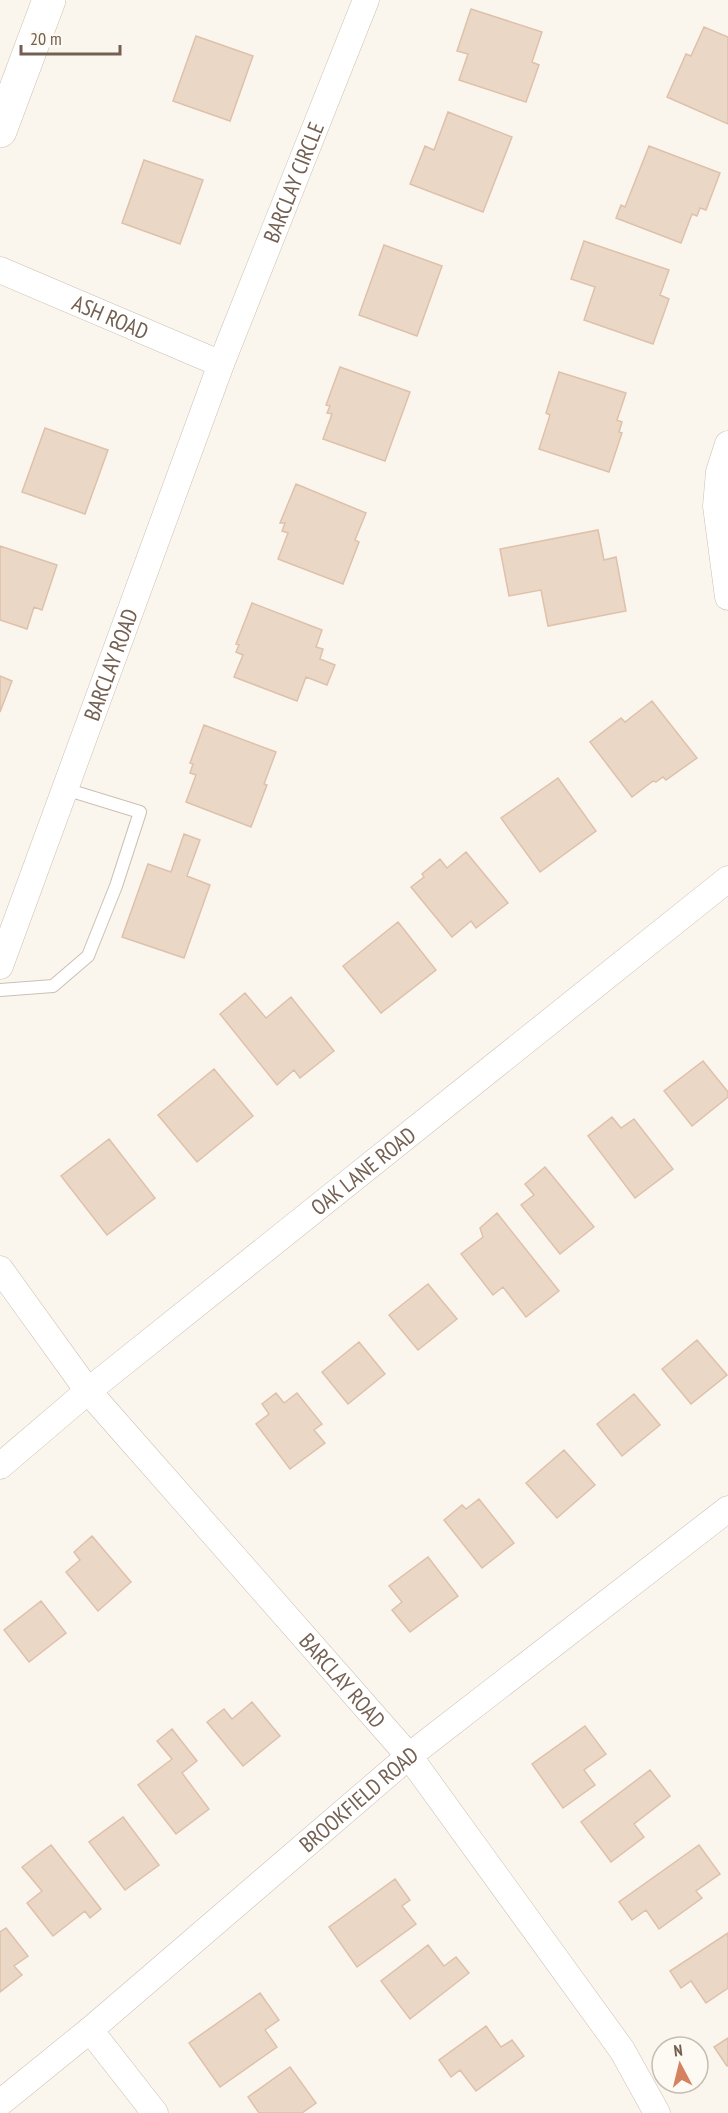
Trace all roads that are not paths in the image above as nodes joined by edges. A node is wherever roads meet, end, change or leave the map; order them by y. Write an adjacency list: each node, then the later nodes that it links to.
1 (49, 0): 3 (street)
2 (366, 0): 5 (street, BARCLAY CIRCLE)
3 (2, 121)
4 (0, 270): 5 (street, ASH ROAD)
5 (221, 364): 8 (street, BARCLAY ROAD)
6 (728, 444): 7 (street)
7 (728, 597)
8 (65, 789): 10 (street, BARCLAY ROAD); 11 (lane)
9 (728, 879): 13 (street, OAK LANE ROAD)
10 (0, 966)
11 (0, 990)
12 (0, 1269): 13 (street, BARCLAY ROAD)
13 (88, 1391): 14 (street, OAK LANE ROAD); 16 (street, BARCLAY ROAD)
14 (0, 1466)
15 (728, 1509): 16 (street, BROOKFIELD ROAD)
16 (409, 1756): 17 (street, BROOKFIELD ROAD); 20 (street, BARCLAY ROAD)
17 (90, 2030): 18 (street, BROOKFIELD ROAD); 19 (street)
18 (0, 2103)
19 (155, 2113)
20 (657, 2113)

